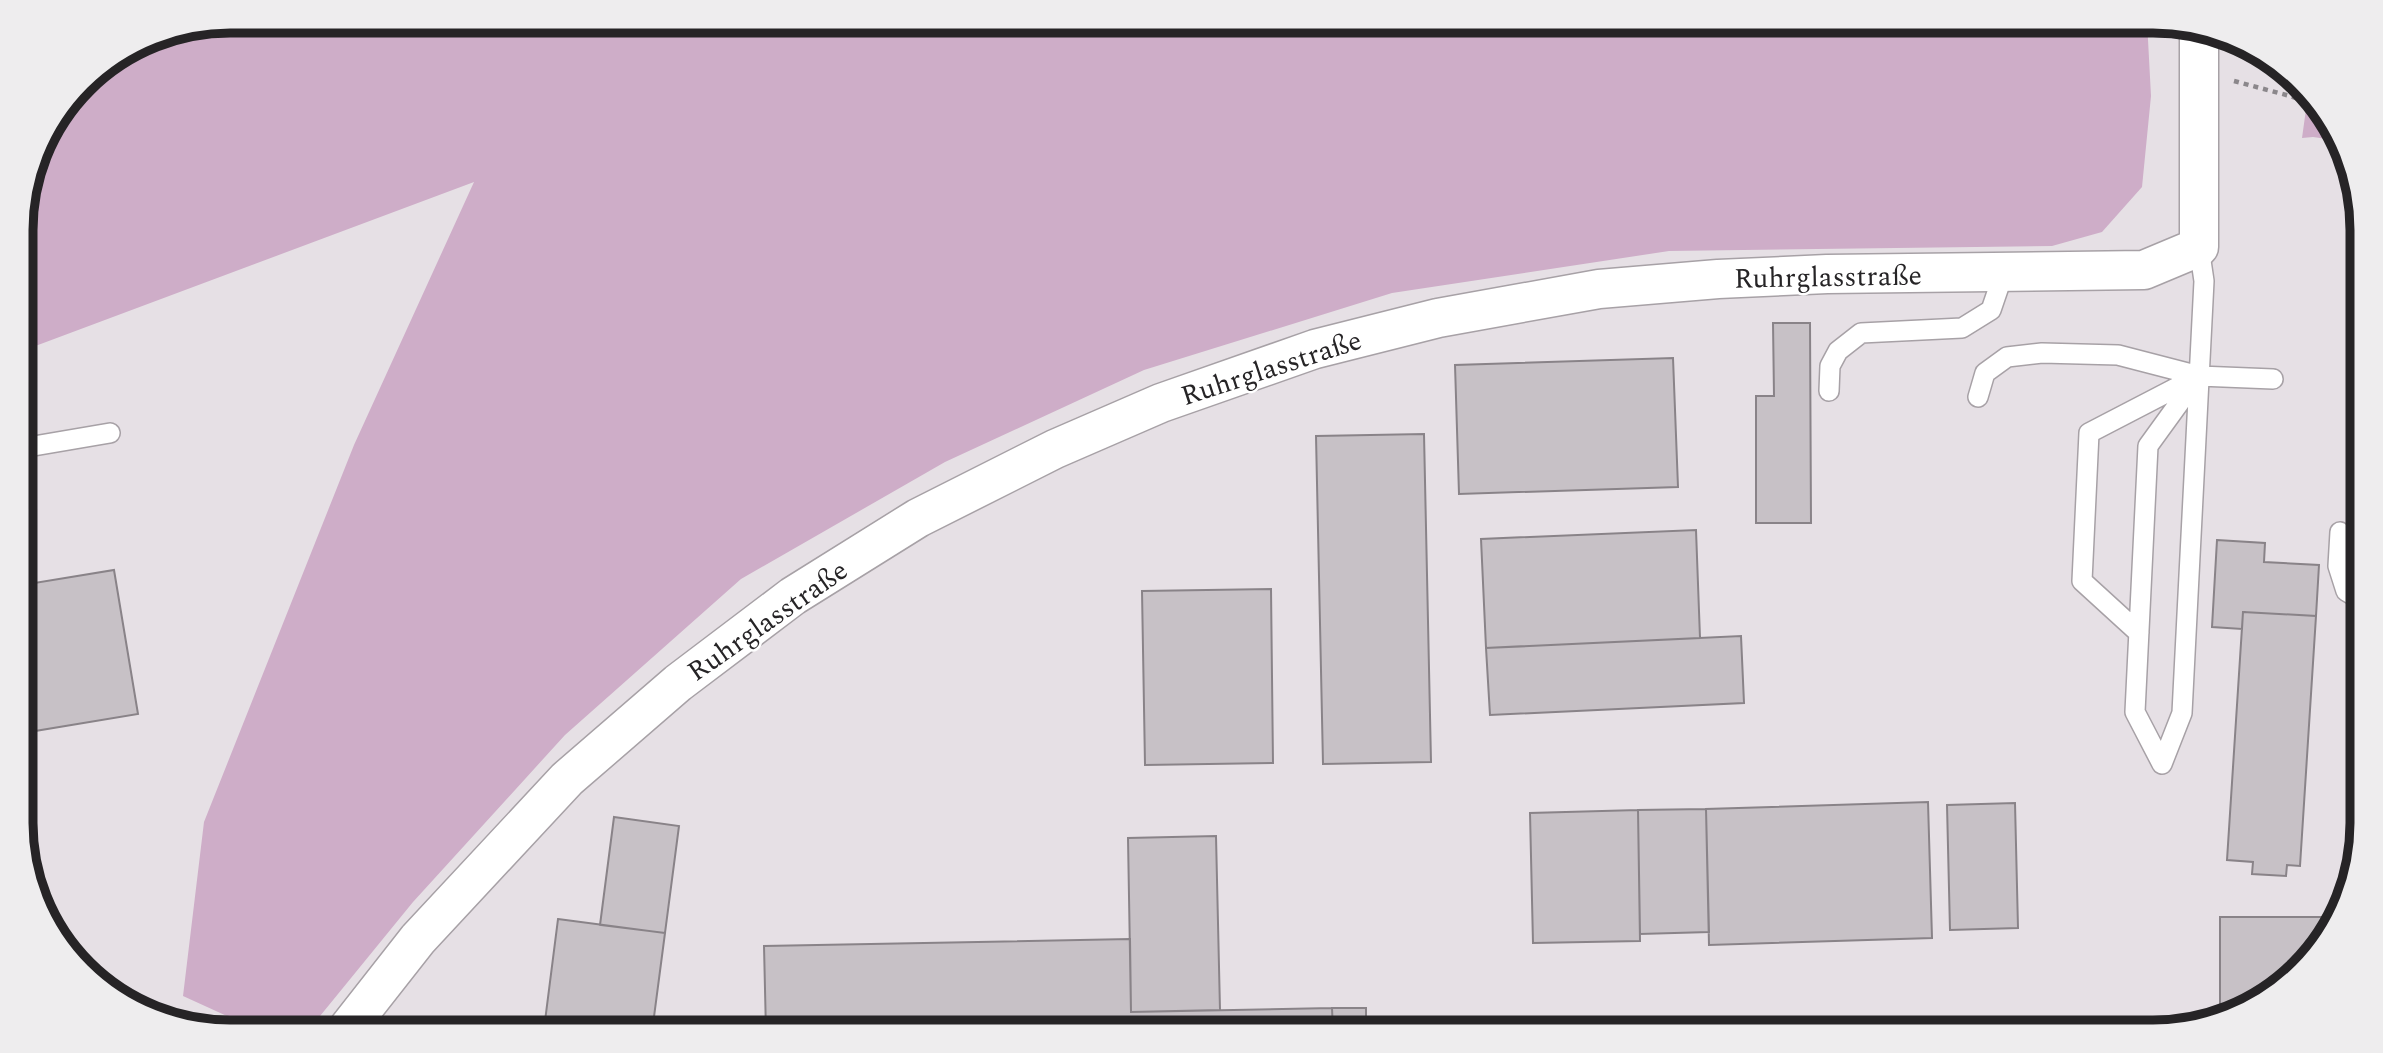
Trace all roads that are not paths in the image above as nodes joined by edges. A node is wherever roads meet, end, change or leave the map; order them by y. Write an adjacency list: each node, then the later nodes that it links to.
1 (2199, 39): 2 (street)
2 (2199, 247): 3 (street, Ruhrglasstraße); 4 (lane)
3 (2004, 272): 6 (lane); 13 (street, Ruhrglasstraße)
4 (2199, 376): 5 (lane); 7 (lane); 12 (lane); 12 (lane); 12 (lane)
5 (2273, 379)
6 (1829, 391)
7 (1978, 397)
8 (110, 433): 9 (lane)
9 (34, 446)
10 (2340, 532): 11 (lane)
11 (2350, 593)
12 (2139, 634)
13 (354, 1020)

